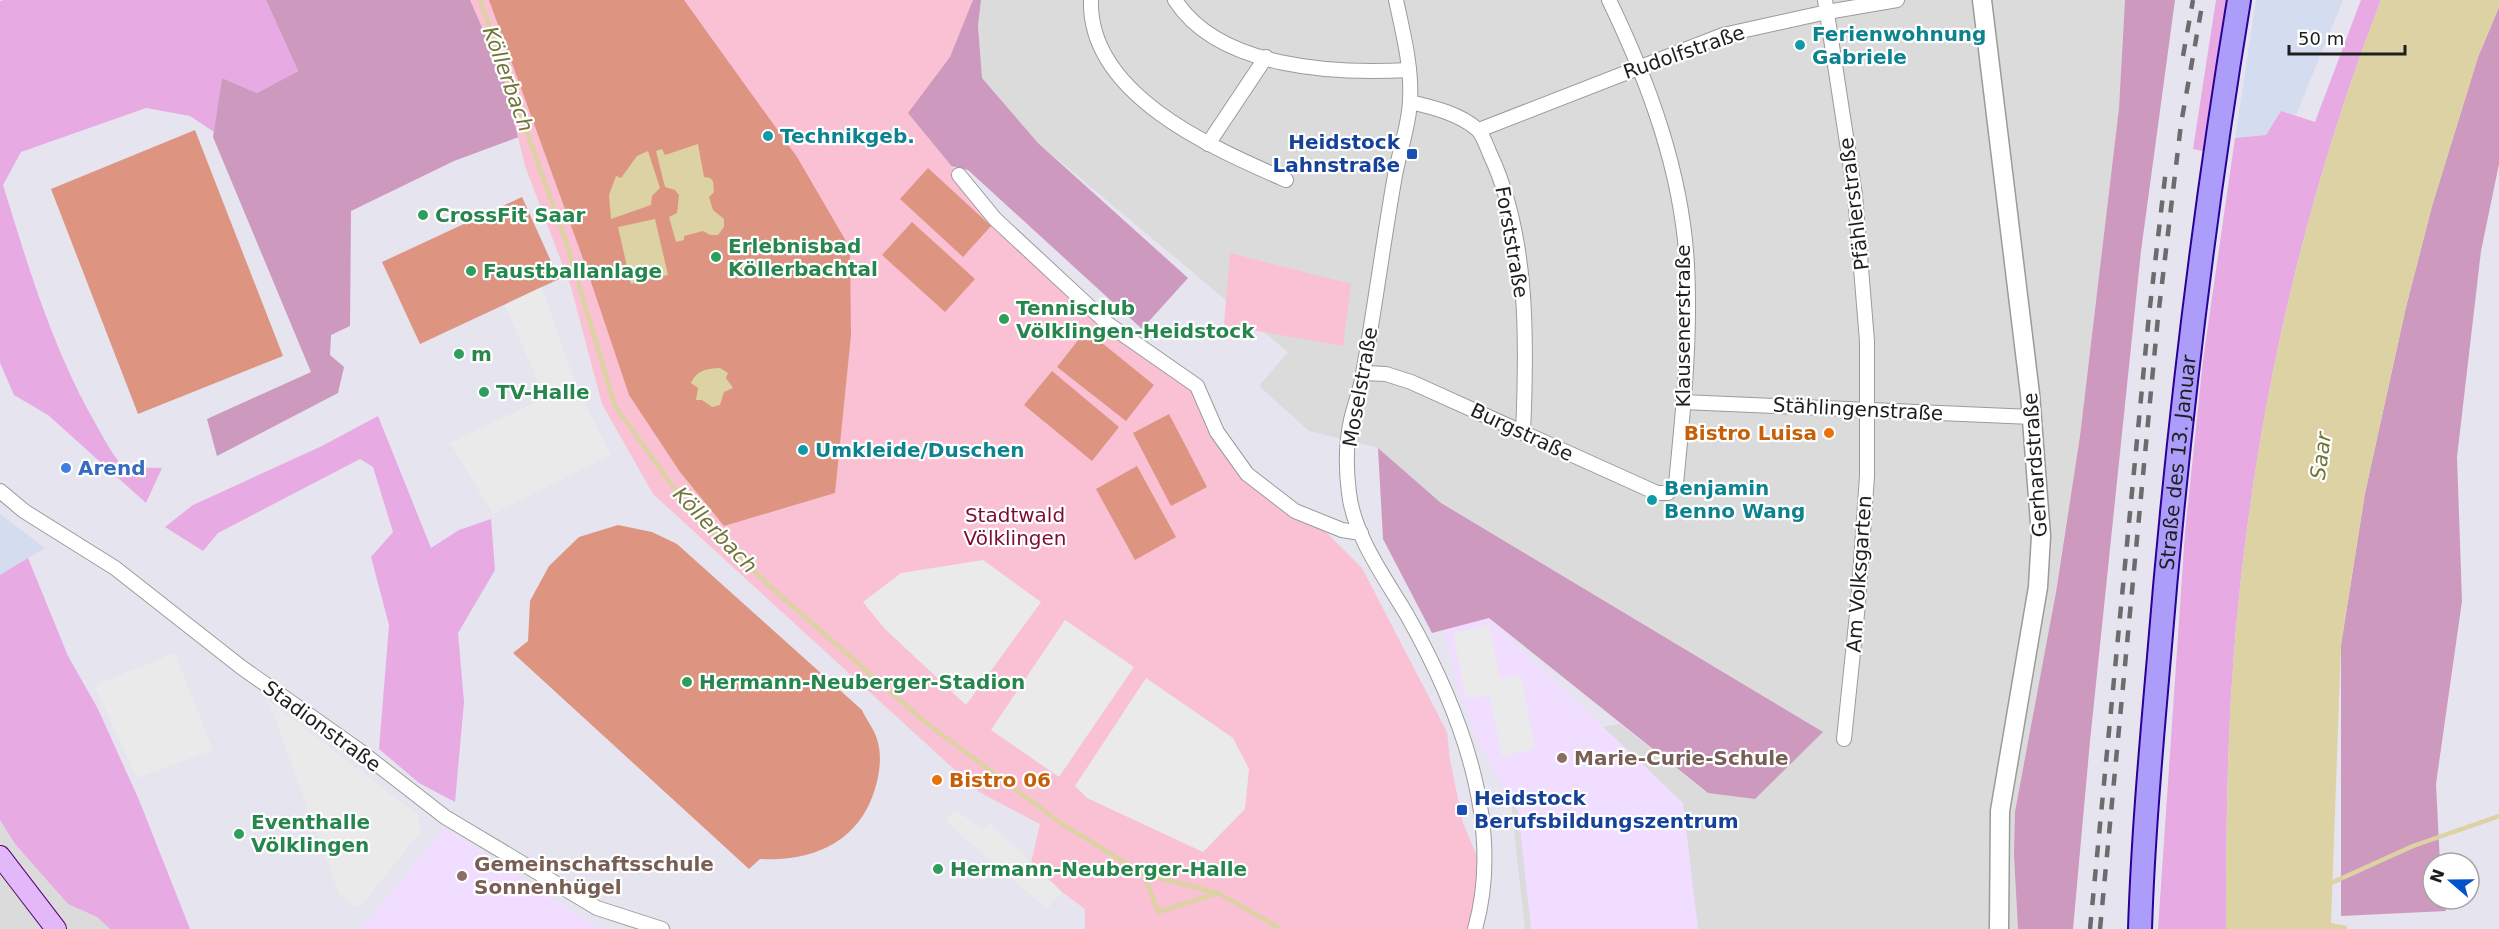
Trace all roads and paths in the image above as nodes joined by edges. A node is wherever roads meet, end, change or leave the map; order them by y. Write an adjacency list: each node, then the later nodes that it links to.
1 (1091, 0): 16 (street)
2 (1175, 0): 10 (street)
3 (1190, 0): 10 (street)
4 (1396, 0): 13 (street, Moselstraße)
5 (1609, 0): 12 (street, Klausenerstraße)
6 (1897, 0): 9 (street, Rudolfstraße)
7 (1982, 0): 22 (street, Gerhardstraße)
8 (2239, 0): 33 (main road, Straße des 13. Januar)
9 (1826, 6): 12 (street, Rudolfstraße); 21 (street, Pfählerstraße)
10 (1184, 13): 11 (street)
11 (1266, 57): 13 (street); 16 (street)
12 (1640, 65): 15 (street, Rudolfstraße); 20 (street, Klausenerstraße)
13 (1409, 70): 14 (street, Moselstraße)
14 (1410, 102): 15 (street); 19 (street, Moselstraße)
15 (1479, 130): 23 (street, Forststraße)
16 (1208, 144): 18 (street)
17 (959, 175): 26 (street)
18 (1286, 180)
19 (1364, 373): 23 (street, Burgstraße); 26 (street, Moselstraße)
20 (1683, 402): 21 (street, Stählingenstraße); 24 (street, Klausenerstraße)
21 (1869, 409): 22 (street, Stählingenstraße); 27 (street, Am Volksgarten)
22 (2032, 417): 32 (street, Gerhardstraße)
23 (1523, 433): 24 (street, Burgstraße)
24 (1676, 484)
25 (0, 491): 30 (street, Stadionstraße)
26 (1361, 533): 31 (street, Moselstraße)
27 (1844, 739)
28 (0, 856): 29 (main road)
29 (56, 929)
30 (662, 929)
31 (1475, 929)
32 (1999, 929)
33 (2140, 929)

